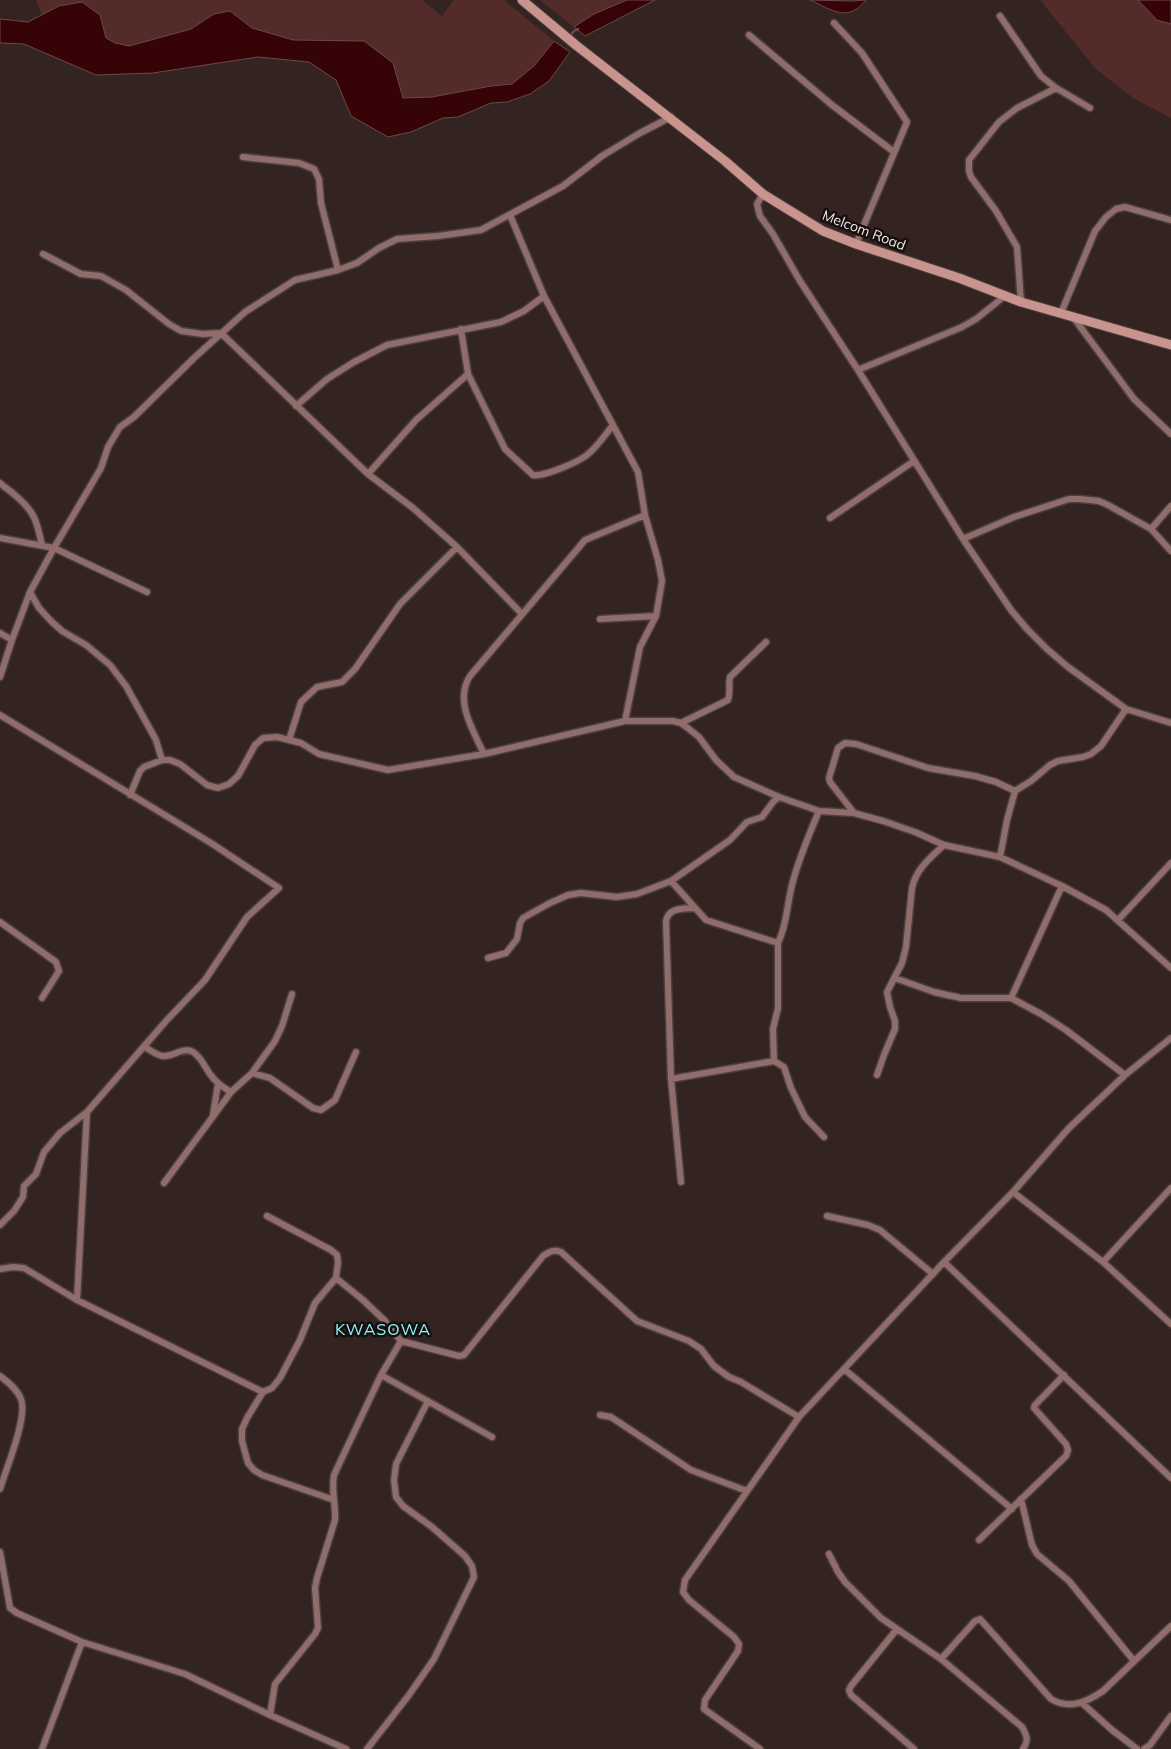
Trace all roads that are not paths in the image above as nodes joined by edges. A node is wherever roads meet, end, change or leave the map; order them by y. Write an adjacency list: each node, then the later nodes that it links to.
1 (522, 0): 7 (main road, Melcom Road)
2 (1000, 16): 5 (street)
3 (834, 23): 8 (street)
4 (749, 35): 8 (street)
5 (1056, 88): 6 (street); 18 (street)
6 (1090, 108)
7 (671, 118): 10 (main road, Melcom Road); 11 (street)
8 (894, 152): 13 (street)
9 (243, 157): 15 (street)
10 (764, 194): 13 (main road, Melcom Road); 24 (street)
11 (510, 215): 15 (street); 17 (street)
12 (1171, 220): 19 (street)
13 (856, 244): 16 (main road, Melcom Road)
14 (43, 254): 22 (street)
15 (338, 270): 22 (street)
16 (1006, 295): 18 (main road, Melcom Road); 24 (street)
17 (544, 296): 21 (street); 27 (street)
18 (1021, 302): 19 (main road, Melcom Road)
19 (1061, 313): 20 (main road, Melcom Road)
20 (1073, 317): 23 (main road, Melcom Road); 28 (street)
21 (461, 329): 25 (street); 26 (street)
22 (221, 333): 26 (street); 40 (street)
23 (1171, 345)
24 (858, 370): 29 (street)
25 (468, 374): 27 (street); 30 (street)
26 (296, 406): 30 (street)
27 (613, 425): 33 (street)
28 (1171, 434)
29 (914, 462): 34 (street); 37 (street)
30 (368, 474): 39 (street)
31 (0, 483): 38 (street)
32 (1171, 506): 35 (street)
33 (645, 515): 44 (street); 45 (street)
34 (830, 518)
35 (1151, 529): 37 (street); 41 (street)
36 (0, 538): 38 (street)
37 (963, 539): 51 (street)
38 (42, 545): 40 (street)
39 (457, 547): 44 (street); 56 (street)
40 (54, 548): 42 (street); 43 (street)
41 (1171, 551)
42 (30, 592): 48 (street); 58 (street)
43 (147, 592)
44 (522, 614): 57 (street)
45 (656, 616): 46 (street); 53 (street)
46 (600, 619)
47 (0, 634): 48 (street)
48 (12, 640): 50 (street)
49 (766, 642): 54 (street)
50 (0, 677)
51 (1126, 709): 55 (street); 59 (street)
52 (0, 715): 60 (street)
53 (625, 721): 54 (street); 57 (street)
54 (681, 723): 61 (street)
55 (1171, 723)
56 (289, 740): 57 (street); 58 (street)
57 (484, 754)
58 (162, 760): 60 (street)
59 (1015, 791): 63 (street); 65 (street)
60 (130, 795): 80 (street)
61 (779, 797): 62 (street); 67 (street)
62 (819, 811): 63 (street); 72 (street)
63 (854, 814): 64 (street)
64 (944, 844): 65 (street); 75 (street)
65 (1000, 857): 68 (street)
66 (1171, 863): 70 (street)
67 (671, 881): 69 (street); 73 (street)
68 (1062, 886): 70 (street); 78 (street)
69 (695, 908): 72 (street); 86 (street)
70 (1118, 920): 74 (street)
71 (0, 922): 77 (street)
72 (778, 943): 82 (street)
73 (488, 958)
74 (1171, 968)
75 (895, 978): 78 (street); 84 (street)
76 (292, 994): 83 (street)
77 (42, 998)
78 (1011, 998): 85 (street)
79 (1171, 1038): 85 (street)
80 (145, 1047): 87 (street); 89 (street)
81 (356, 1052): 83 (street)
82 (774, 1061): 86 (street); 91 (street)
83 (252, 1073): 88 (street)
84 (877, 1074)
85 (1125, 1075): 95 (street)
86 (671, 1079): 92 (street)
87 (218, 1084): 88 (street); 90 (street)
88 (231, 1092): 90 (street)
89 (87, 1112): 98 (street); 104 (street)
90 (213, 1116): 93 (street)
91 (824, 1137)
92 (681, 1182)
93 (164, 1183)
94 (1171, 1188): 100 (street)
95 (1013, 1192): 99 (street); 100 (street)
96 (267, 1216): 103 (street)
97 (827, 1216): 102 (street)
98 (0, 1225)
99 (944, 1262): 102 (street); 109 (street)
100 (1103, 1262): 105 (street)
101 (0, 1269): 104 (street)
102 (933, 1274): 107 (street)
103 (336, 1278): 106 (street); 111 (street)
104 (77, 1300): 111 (street)
105 (1171, 1324)
106 (401, 1342): 108 (street); 114 (street)
107 (844, 1369): 114 (street); 121 (street)
108 (381, 1375): 112 (street); 120 (street)
109 (1064, 1375): 116 (street); 119 (street)
110 (0, 1376): 117 (street)
111 (263, 1392): 120 (street)
112 (428, 1401): 115 (street); 135 (street)
113 (600, 1415): 118 (street)
114 (799, 1417): 118 (street)
115 (492, 1436)
116 (1171, 1478)
117 (0, 1489)
118 (747, 1491): 136 (street)
119 (1022, 1499): 121 (street); 129 (street)
120 (334, 1500): 131 (street)
121 (1012, 1509): 122 (street)
122 (979, 1540)
123 (0, 1552): 127 (street)
124 (829, 1554): 126 (street)
125 (1171, 1626): 129 (street)
126 (896, 1630): 128 (street); 137 (street)
127 (82, 1642): 131 (street); 133 (street)
128 (942, 1659): 130 (street); 138 (street)
129 (1134, 1662): 130 (street)
130 (1082, 1702): 139 (street)
131 (270, 1715): 134 (street)
132 (1171, 1716): 140 (street)
133 (42, 1749)
134 (346, 1749)
135 (367, 1749)
136 (760, 1749)
137 (914, 1749)
138 (1023, 1749)
139 (1137, 1749)
140 (1144, 1749)

